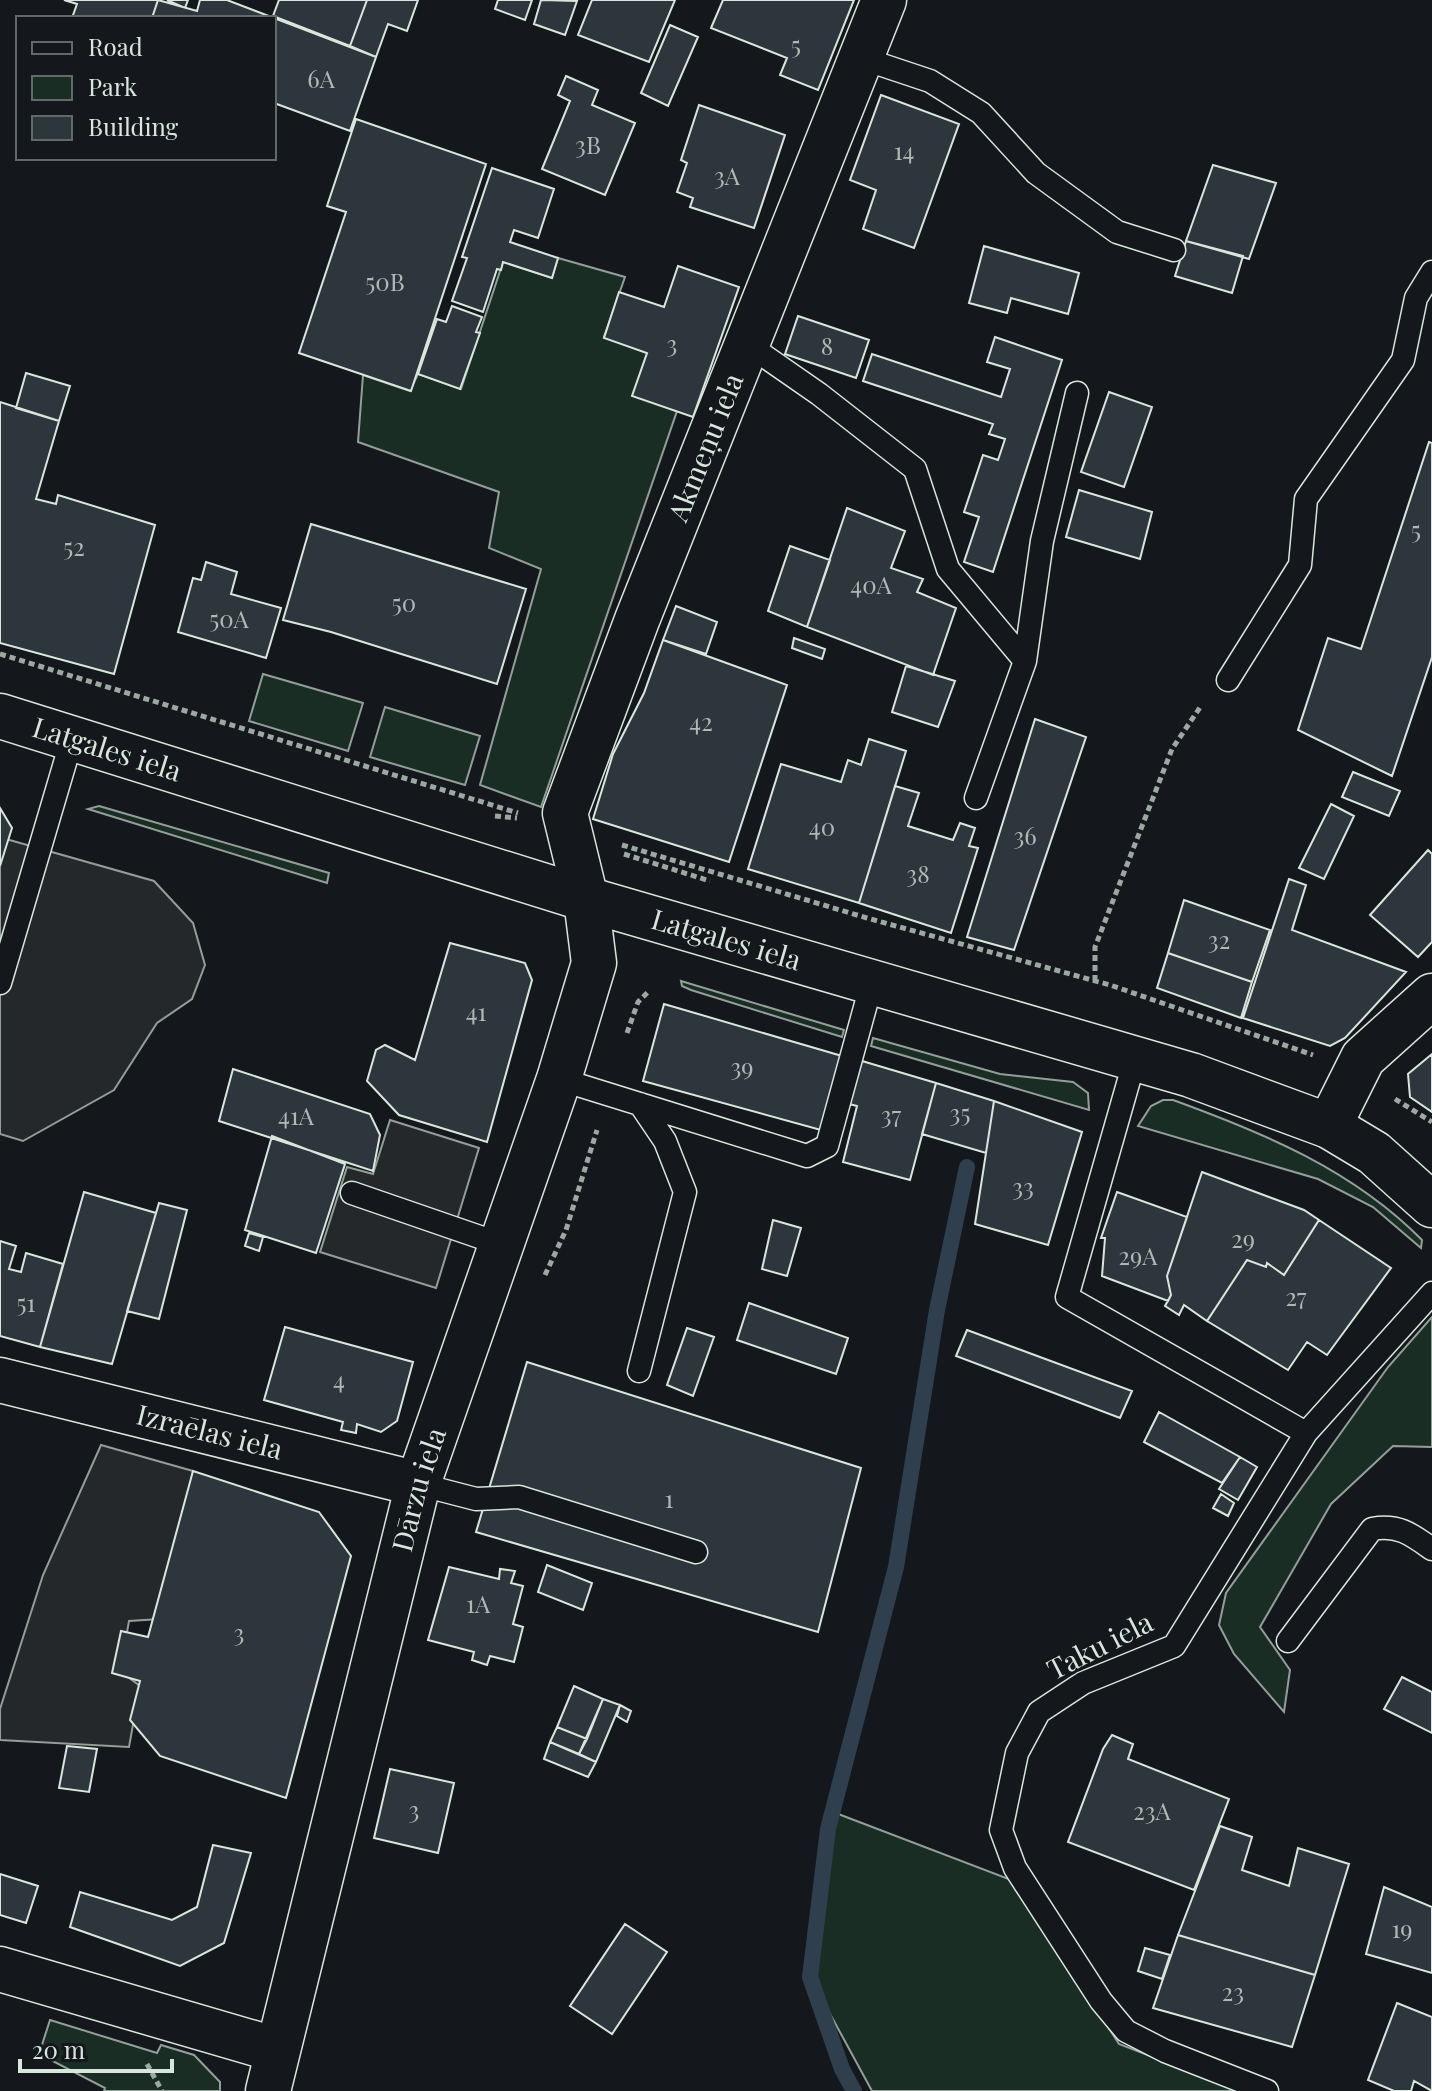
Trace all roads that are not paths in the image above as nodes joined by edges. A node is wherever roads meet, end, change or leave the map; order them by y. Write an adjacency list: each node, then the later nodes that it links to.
1 (884, 0): 2 (street, Akmeņu iela)
2 (861, 58): 3 (lane); 5 (street, Akmeņu iela)
3 (1174, 250)
4 (1432, 272): 8 (lane)
5 (747, 344): 7 (lane); 12 (street, Akmeņu iela)
6 (1077, 393): 7 (lane)
7 (1025, 661): 11 (lane)
8 (1228, 680)
9 (0, 716): 10 (street, Latgales iela)
10 (72, 739): 12 (street, Latgales iela); 14 (lane)
11 (976, 798)
12 (586, 899): 13 (street, Latgales iela); 17 (street, Dārzu iela)
13 (872, 982): 16 (street, Latgales iela); 18 (lane)
14 (0, 983)
15 (1432, 996): 19 (street)
16 (1135, 1059): 19 (street, Latgales iela); 26 (lane)
17 (559, 1079): 18 (lane); 22 (street, Dārzu iela)
18 (640, 1104): 24 (lane)
19 (1329, 1126): 21 (street, Latgales iela)
20 (352, 1193): 22 (lane)
21 (1432, 1205)
22 (500, 1244): 27 (street, Dārzu iela)
23 (1432, 1293): 26 (lane, Taku iela)
24 (639, 1371)
25 (0, 1380): 27 (street, Izraēlas iela)
26 (1306, 1433): 33 (lane, Taku iela)
27 (418, 1484): 29 (lane); 32 (street, Dārzu iela)
28 (1432, 1549): 30 (lane)
29 (696, 1552)
30 (1288, 1641)
31 (0, 1969): 32 (street)
32 (273, 2071)
33 (1267, 2091)

